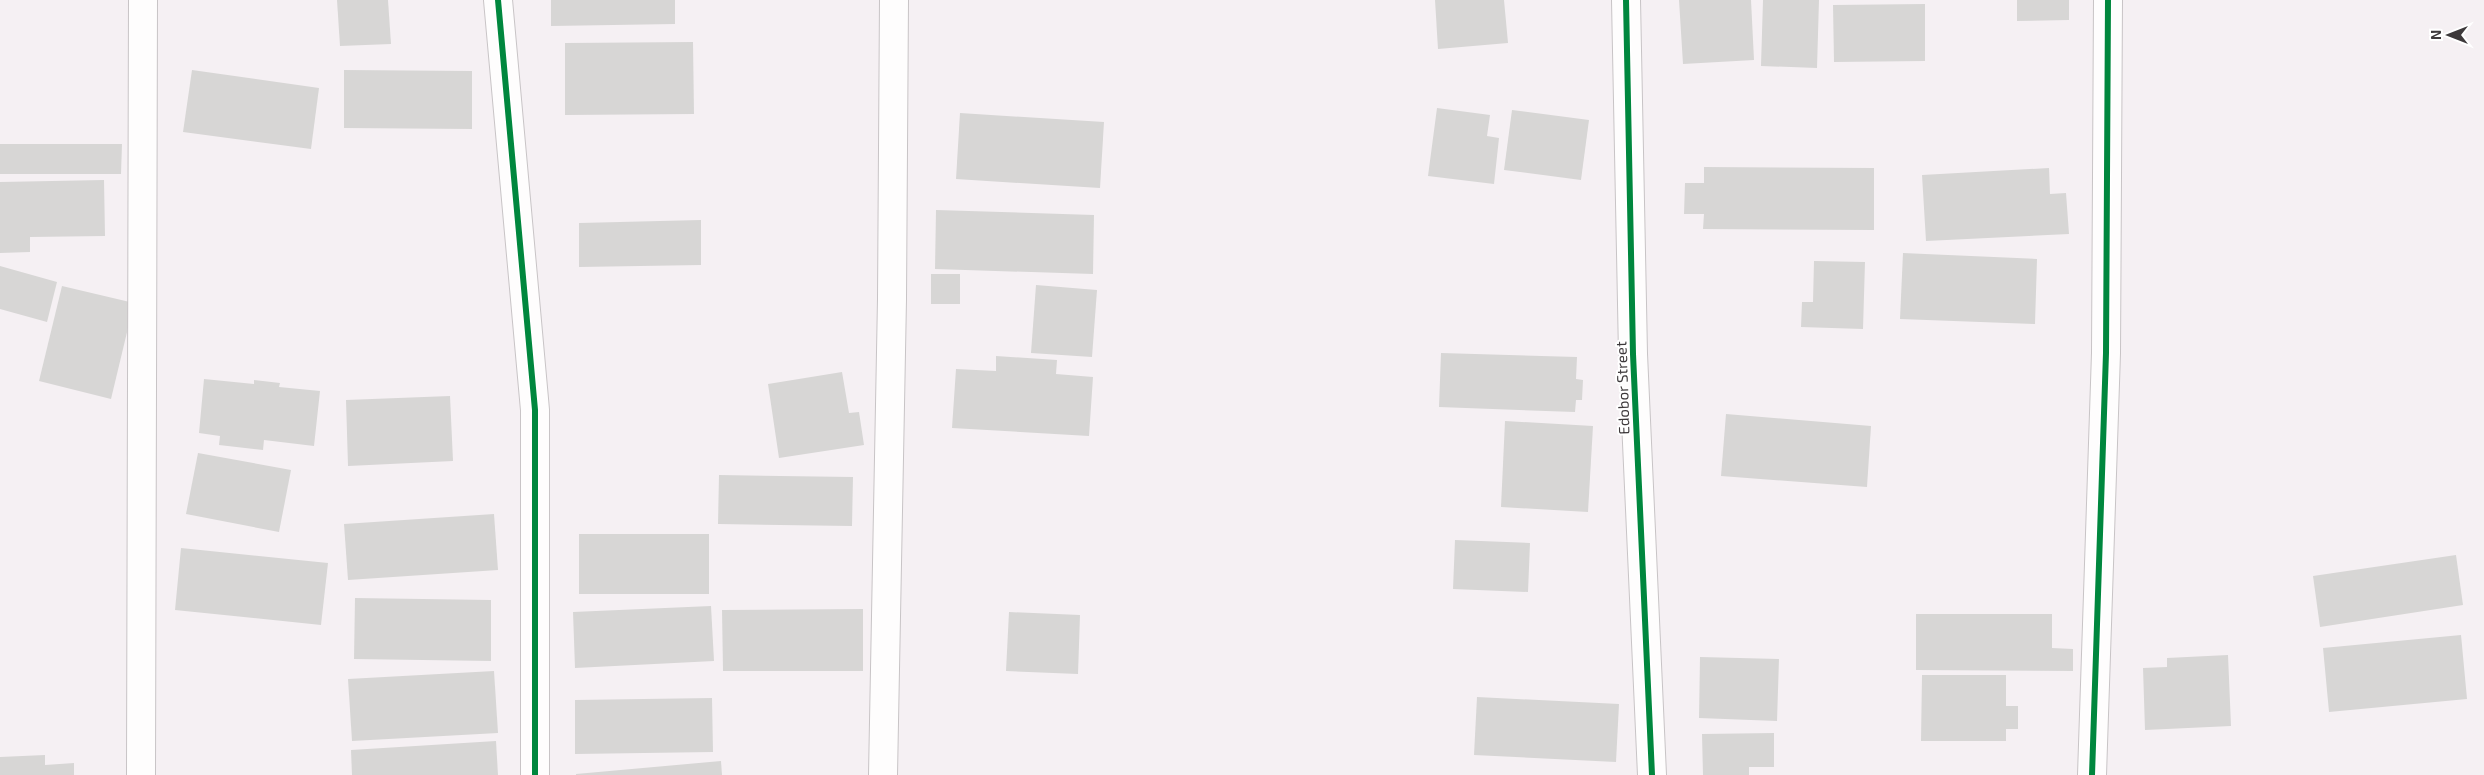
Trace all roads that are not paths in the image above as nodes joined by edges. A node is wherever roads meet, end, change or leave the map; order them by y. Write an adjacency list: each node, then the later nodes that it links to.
1 (143, 0): 6 (street)
2 (498, 0): 7 (street)
3 (894, 0): 8 (street)
4 (1626, 0): 9 (street, Edobor Street)
5 (2108, 0): 10 (street)
6 (141, 775)
7 (535, 775)
8 (883, 775)
9 (1652, 775)
10 (2092, 775)

